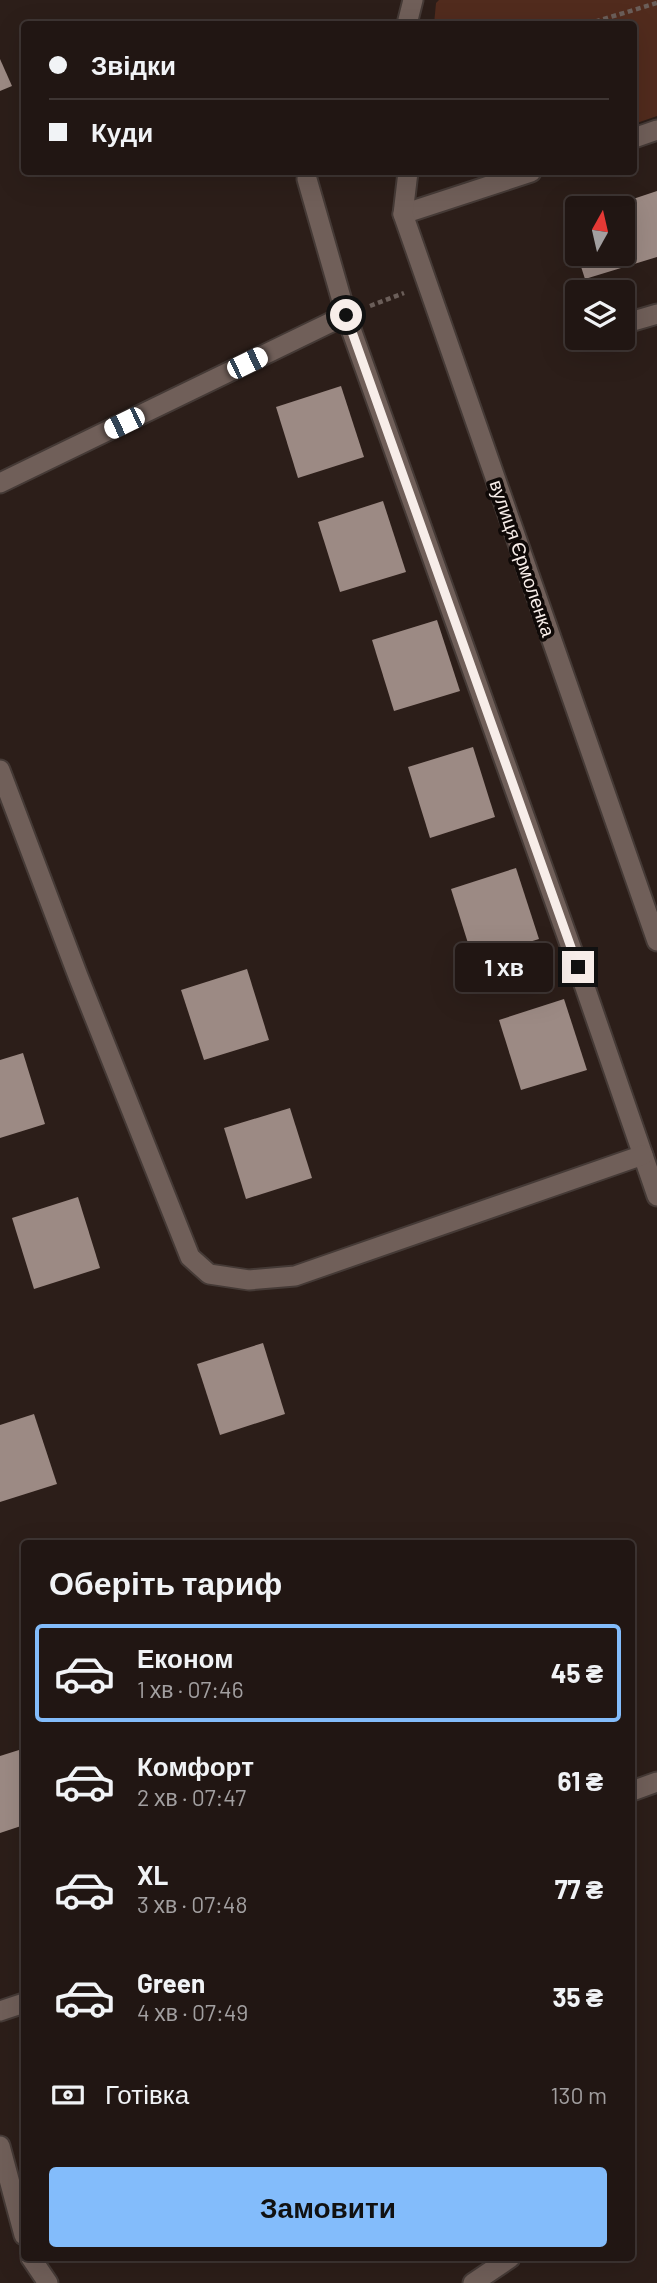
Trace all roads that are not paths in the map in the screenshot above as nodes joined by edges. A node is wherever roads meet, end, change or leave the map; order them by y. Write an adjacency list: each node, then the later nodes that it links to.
1 (413, 0): 2 (street)
2 (408, 21)
3 (657, 130): 4 (street)
4 (637, 137)
5 (408, 175): 8 (street, вулиця Єрмоленка)
6 (522, 175): 8 (street)
7 (307, 179): 10 (street)
8 (403, 214): 14 (street, вулиця Єрмоленка)
9 (657, 314): 11 (street)
10 (346, 315): 12 (street); 15 (street)
11 (635, 320)
12 (0, 483)
13 (0, 770): 15 (street)
14 (657, 941)
15 (643, 1155): 16 (street)
16 (657, 1196)
17 (657, 1782): 18 (street)
18 (635, 1790)
19 (21, 2004): 20 (street)
20 (0, 2011)
21 (0, 2147): 22 (street)
22 (21, 2224)
23 (33, 2261): 25 (street)
24 (506, 2261): 26 (street)
25 (48, 2283)
26 (473, 2283)

